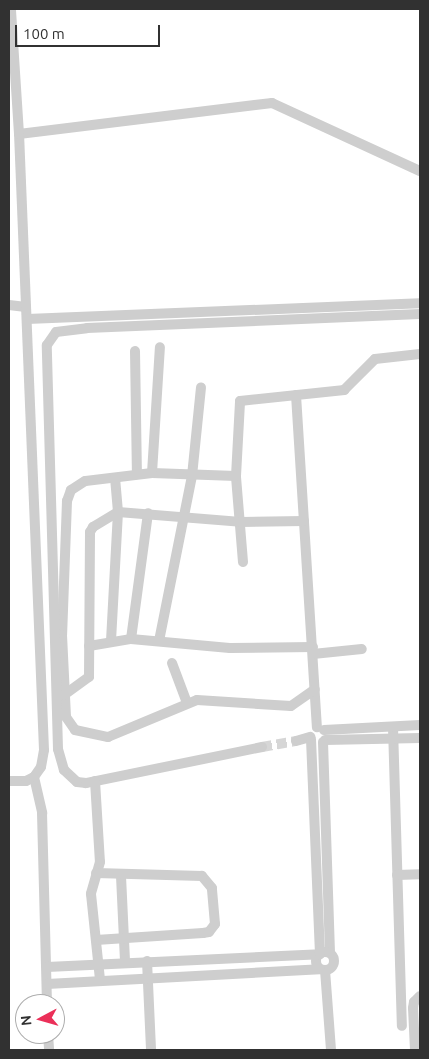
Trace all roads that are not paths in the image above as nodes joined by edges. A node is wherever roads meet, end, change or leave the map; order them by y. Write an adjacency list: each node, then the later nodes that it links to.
1 (11, 9): 2 (street)
2 (19, 134): 3 (street); 6 (street)
3 (420, 172)
4 (420, 303): 8 (street)
5 (9, 305): 6 (street)
6 (26, 307): 8 (street)
7 (420, 314): 45 (street)
8 (27, 320): 43 (street)
9 (160, 346): 14 (street)
10 (135, 351): 15 (street)
11 (420, 354): 13 (street)
12 (201, 387): 16 (street)
13 (296, 395): 17 (street); 22 (street)
14 (152, 473): 15 (street); 16 (street)
15 (137, 474): 18 (street)
16 (192, 476): 17 (street); 21 (street)
17 (236, 476): 23 (street)
18 (115, 478): 19 (street); 33 (street)
19 (118, 512): 20 (street); 26 (street); 28 (street)
20 (148, 513): 21 (street); 25 (street)
21 (181, 516): 23 (street); 27 (street)
22 (304, 521): 23 (street); 30 (street)
23 (241, 522): 24 (street)
24 (243, 562)
25 (131, 639): 26 (street); 27 (street)
26 (112, 641): 28 (street)
27 (159, 641): 30 (street)
28 (89, 646): 33 (street)
29 (362, 649): 30 (street)
30 (313, 650): 32 (street)
31 (172, 663): 34 (street)
32 (316, 689): 34 (street); 37 (street)
33 (64, 695): 34 (street)
34 (187, 703)
35 (420, 725): 36 (street)
36 (393, 727): 37 (street); 39 (street)
37 (322, 735): 38 (street); 39 (street); 52 (street)
38 (310, 738): 41 (street); 52 (street)
39 (394, 738): 40 (street); 48 (street)
40 (420, 738)
41 (296, 741)
42 (262, 747): 45 (street)
43 (34, 777): 44 (street); 56 (street)
44 (9, 781)
45 (94, 781): 46 (street)
46 (96, 873): 49 (street); 51 (street)
47 (420, 874): 48 (street)
48 (397, 875): 63 (street)
49 (121, 876): 50 (street); 50 (street)
50 (124, 937): 51 (street); 54 (street)
51 (96, 940): 55 (street)
52 (325, 954): 53 (street); 57 (street); 57 (street)
53 (147, 961): 54 (street); 58 (street)
54 (125, 962): 55 (street)
55 (98, 964): 56 (street); 59 (street)
56 (46, 967): 60 (street)
57 (323, 969): 58 (street); 65 (street)
58 (148, 977): 59 (street); 64 (street)
59 (100, 980): 60 (street)
60 (47, 984): 61 (street)
61 (47, 994)
62 (420, 996): 66 (street)
63 (402, 1026)
64 (151, 1050)
65 (331, 1050)
66 (415, 1050)

